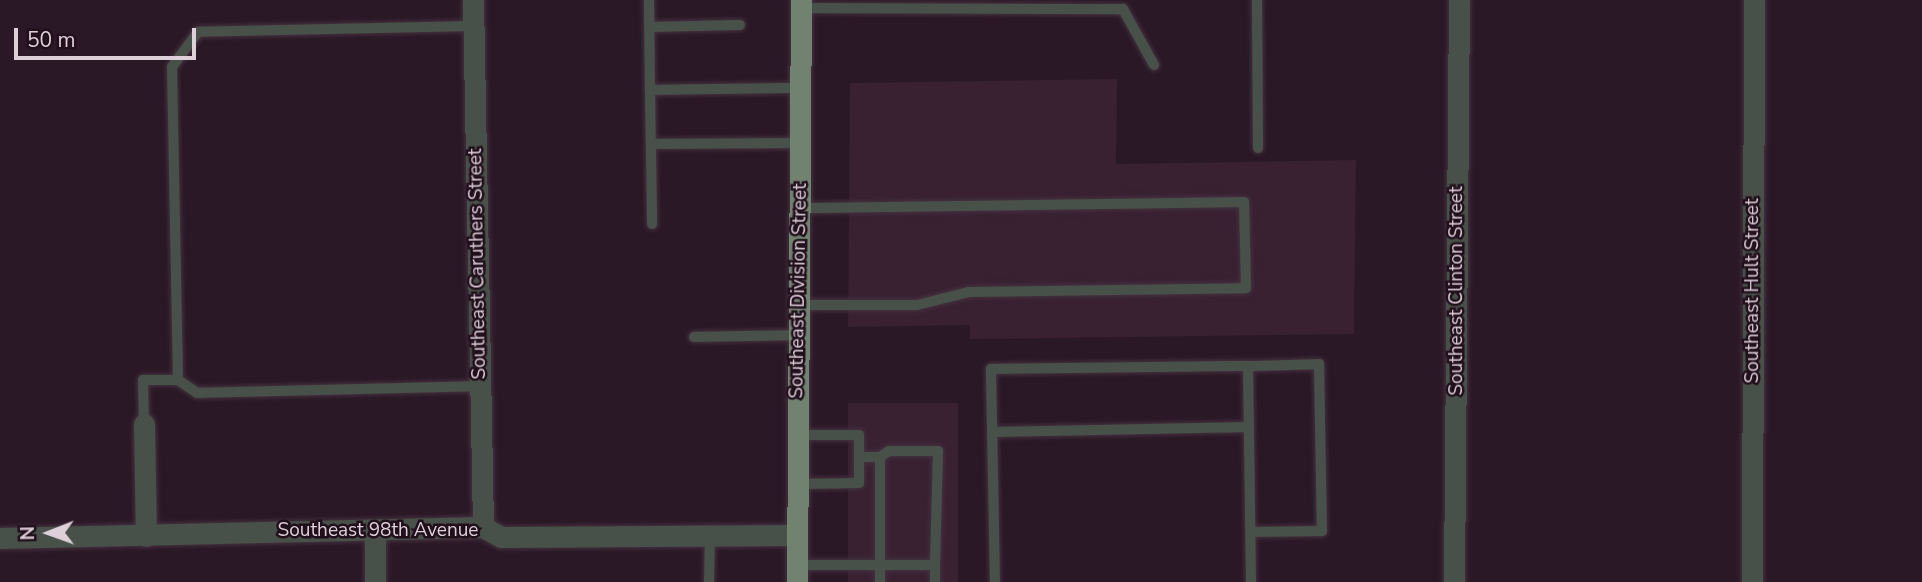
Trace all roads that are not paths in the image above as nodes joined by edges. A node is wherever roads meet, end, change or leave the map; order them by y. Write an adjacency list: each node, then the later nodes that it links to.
1 (473, 0): 8 (street, Southeast Caruthers Street)
2 (649, 0): 9 (lane)
3 (1257, 0): 15 (lane)
4 (1460, 0): 47 (street, Southeast Clinton Street)
5 (1754, 0): 48 (street, Southeast Hult Street)
6 (801, 4): 10 (lane); 11 (main road, Southeast Division Street)
7 (740, 25): 9 (lane)
8 (474, 26): 22 (lane); 23 (street, Southeast Caruthers Street)
9 (650, 27): 12 (lane)
10 (1154, 65)
11 (800, 88): 12 (lane); 13 (main road, Southeast Division Street)
12 (650, 90): 14 (lane)
13 (800, 143): 14 (lane); 16 (main road, Southeast Division Street)
14 (651, 144): 17 (lane)
15 (1258, 148)
16 (800, 208): 18 (main road, Southeast Division Street); 18 (lane)
17 (652, 224)
18 (799, 306): 19 (main road, Southeast Division Street)
19 (799, 335): 20 (lane); 27 (main road, Southeast Division Street)
20 (694, 337)
21 (1248, 366): 25 (lane); 26 (lane); 33 (lane)
22 (178, 380): 23 (lane); 24 (lane)
23 (480, 386): 31 (street, Southeast Caruthers Street)
24 (144, 424): 35 (street)
25 (1249, 427): 26 (lane); 33 (lane)
26 (993, 432): 45 (lane)
27 (797, 435): 28 (lane); 30 (main road, Southeast Division Street)
28 (859, 457): 29 (lane); 30 (lane)
29 (880, 457): 38 (lane); 39 (lane)
30 (797, 484): 34 (main road, Southeast Division Street)
31 (483, 527): 32 (street, Southeast 98th Avenue); 36 (street, Southeast 98th Avenue)
32 (375, 531): 35 (street, Southeast 98th Avenue); 41 (street)
33 (1251, 532): 46 (lane)
34 (797, 535): 36 (street, Southeast 98th Avenue); 40 (main road, Southeast Division Street)
35 (146, 536): 37 (street, Southeast 98th Avenue)
36 (710, 536): 42 (lane)
37 (0, 538)
38 (880, 565): 39 (lane); 40 (lane); 43 (lane)
39 (935, 565): 44 (lane)
40 (797, 574)
41 (375, 582)
42 (709, 582)
43 (880, 582)
44 (935, 582)
45 (995, 582)
46 (1251, 582)
47 (1454, 582)
48 (1752, 582)

